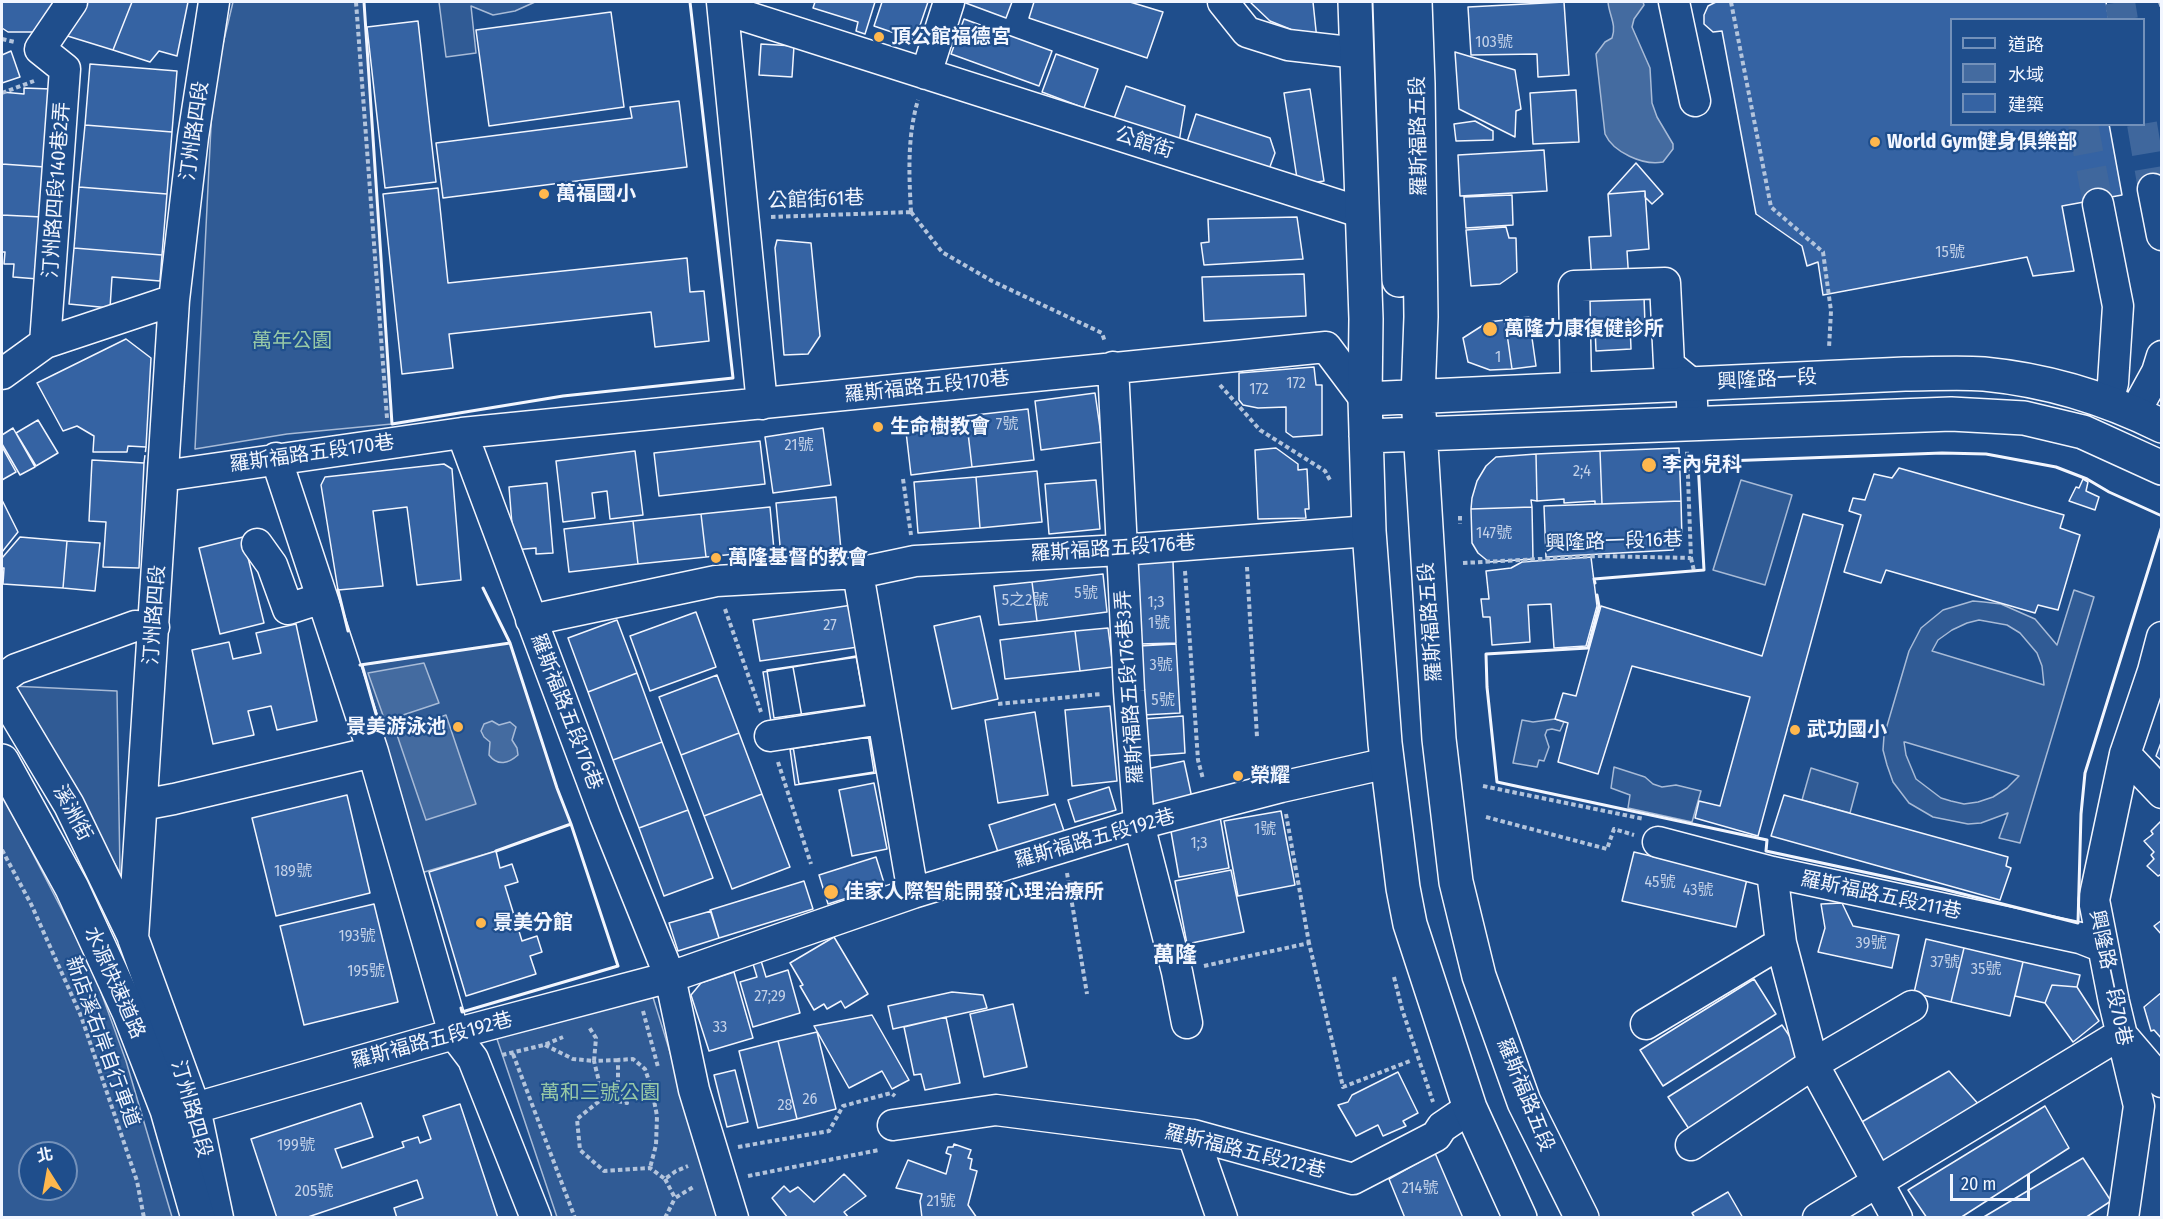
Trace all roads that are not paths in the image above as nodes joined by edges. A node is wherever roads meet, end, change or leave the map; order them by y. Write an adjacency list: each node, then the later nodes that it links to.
1 (72, 2): 18 (street, 汀州路四段140巷2弄)
2 (214, 2): 17 (street, 汀州路四段)
3 (949, 2): 11 (street)
4 (1223, 2): 10 (street)
5 (1355, 2): 10 (main road)
6 (1390, 2): 24 (main road)
7 (1415, 2): 24 (main road, 羅斯福路五段)
8 (1674, 2): 12 (street)
9 (723, 5): 11 (street, 公館街); 26 (street, 公館街)
10 (1358, 52): 15 (main road)
11 (926, 74): 15 (street, 公館街)
12 (1695, 101)
13 (2153, 189): 16 (street)
14 (2098, 204): 27 (street)
15 (1363, 213): 25 (main road)
16 (2162, 235)
17 (174, 300): 18 (street); 34 (street, 汀州路四段)
18 (45, 343): 21 (street)
19 (2162, 356): 27 (street)
20 (1113, 368): 25 (street, 羅斯福路五段170巷); 26 (street, 羅斯福路五段170巷); 37 (street, 羅斯福路五段176巷3弄)
21 (2, 374)
22 (1691, 383): 23 (main road, 興隆路一段); 23 (street); 27 (main road, 興隆路一段); 30 (street)
23 (1576, 389): 24 (main road, 興隆路一段)
24 (1418, 397): 25 (main road, 興隆路一段); 29 (main road, 羅斯福路五段)
25 (1365, 399): 31 (main road)
26 (762, 404): 28 (street, 羅斯福路五段170巷)
27 (2135, 413)
28 (462, 433): 32 (street, 羅斯福路五段170巷); 40 (street)
29 (1421, 434): 30 (main road, 興隆路一段); 31 (main road, 興隆路一段); 81 (main road, 羅斯福路五段)
30 (1690, 434): 33 (main road, 興隆路一段)
31 (1366, 436): 35 (main road)
32 (276, 458): 34 (street, 羅斯福路五段170巷); 39 (street)
33 (2162, 468)
34 (163, 476): 41 (street, 汀州路四段)
35 (1369, 531): 37 (street, 羅斯福路五段176巷); 50 (main road)
36 (257, 544): 39 (street)
37 (1121, 550): 38 (street, 羅斯福路五段176巷); 54 (street, 羅斯福路五段176巷3弄)
38 (858, 573): 40 (street, 羅斯福路五段176巷); 45 (street)
39 (322, 598): 47 (street)
40 (531, 620): 61 (street, 羅斯福路五段176巷)
41 (154, 627): 43 (street); 53 (street, 汀州路四段)
42 (2162, 637): 48 (street, 興隆路一段70巷)
43 (2, 679)
44 (2, 693): 58 (street, 溪洲街)
45 (882, 719): 46 (street); 57 (street)
46 (770, 736)
47 (373, 752): 53 (street); 65 (street)
48 (2125, 754): 52 (street); 60 (street, 興隆路一段70巷)
49 (2, 761): 75 (main road, 水源快速道路)
50 (1388, 763): 54 (street, 羅斯福路五段192巷); 70 (main road)
51 (2, 766): 75 (main road, 水源快速道路)
52 (2162, 793)
53 (142, 805): 58 (street, 汀州路四段)
54 (1139, 824): 57 (street, 羅斯福路五段192巷); 63 (street, 羅斯福路五段176巷3弄)
55 (1658, 842): 56 (street, 羅斯福路五段211巷)
56 (1772, 873): 59 (street); 60 (street, 羅斯福路五段211巷)
57 (913, 893): 61 (street, 羅斯福路五段192巷)
58 (134, 938): 69 (street, 汀州路四段)
59 (1781, 943): 64 (street); 67 (street)
60 (2103, 947): 66 (street, 興隆路一段70巷)
61 (670, 977): 65 (street, 羅斯福路五段192巷); 78 (street)
62 (1912, 1006): 67 (street)
63 (1187, 1023)
64 (1646, 1024)
65 (454, 1034): 69 (street, 羅斯福路五段192巷); 77 (street)
66 (2121, 1034): 68 (street); 74 (street); 84 (street, 興隆路一段70巷)
67 (1813, 1064): 73 (street); 74 (street)
68 (2162, 1082)
69 (195, 1108): 76 (street, 汀州路四段)
70 (1470, 1108): 72 (street, 羅斯福路五段212巷); 80 (main road)
71 (893, 1125): 72 (street, 羅斯福路五段212巷)
72 (1192, 1135): 79 (street)
73 (1691, 1145)
74 (1877, 1182): 82 (street); 83 (street)
75 (196, 1218)
76 (218, 1218)
77 (536, 1218)
78 (733, 1218)
79 (1222, 1218)
80 (1520, 1218)
81 (1582, 1218)
82 (1818, 1218)
83 (1897, 1218)
84 (2123, 1218)

